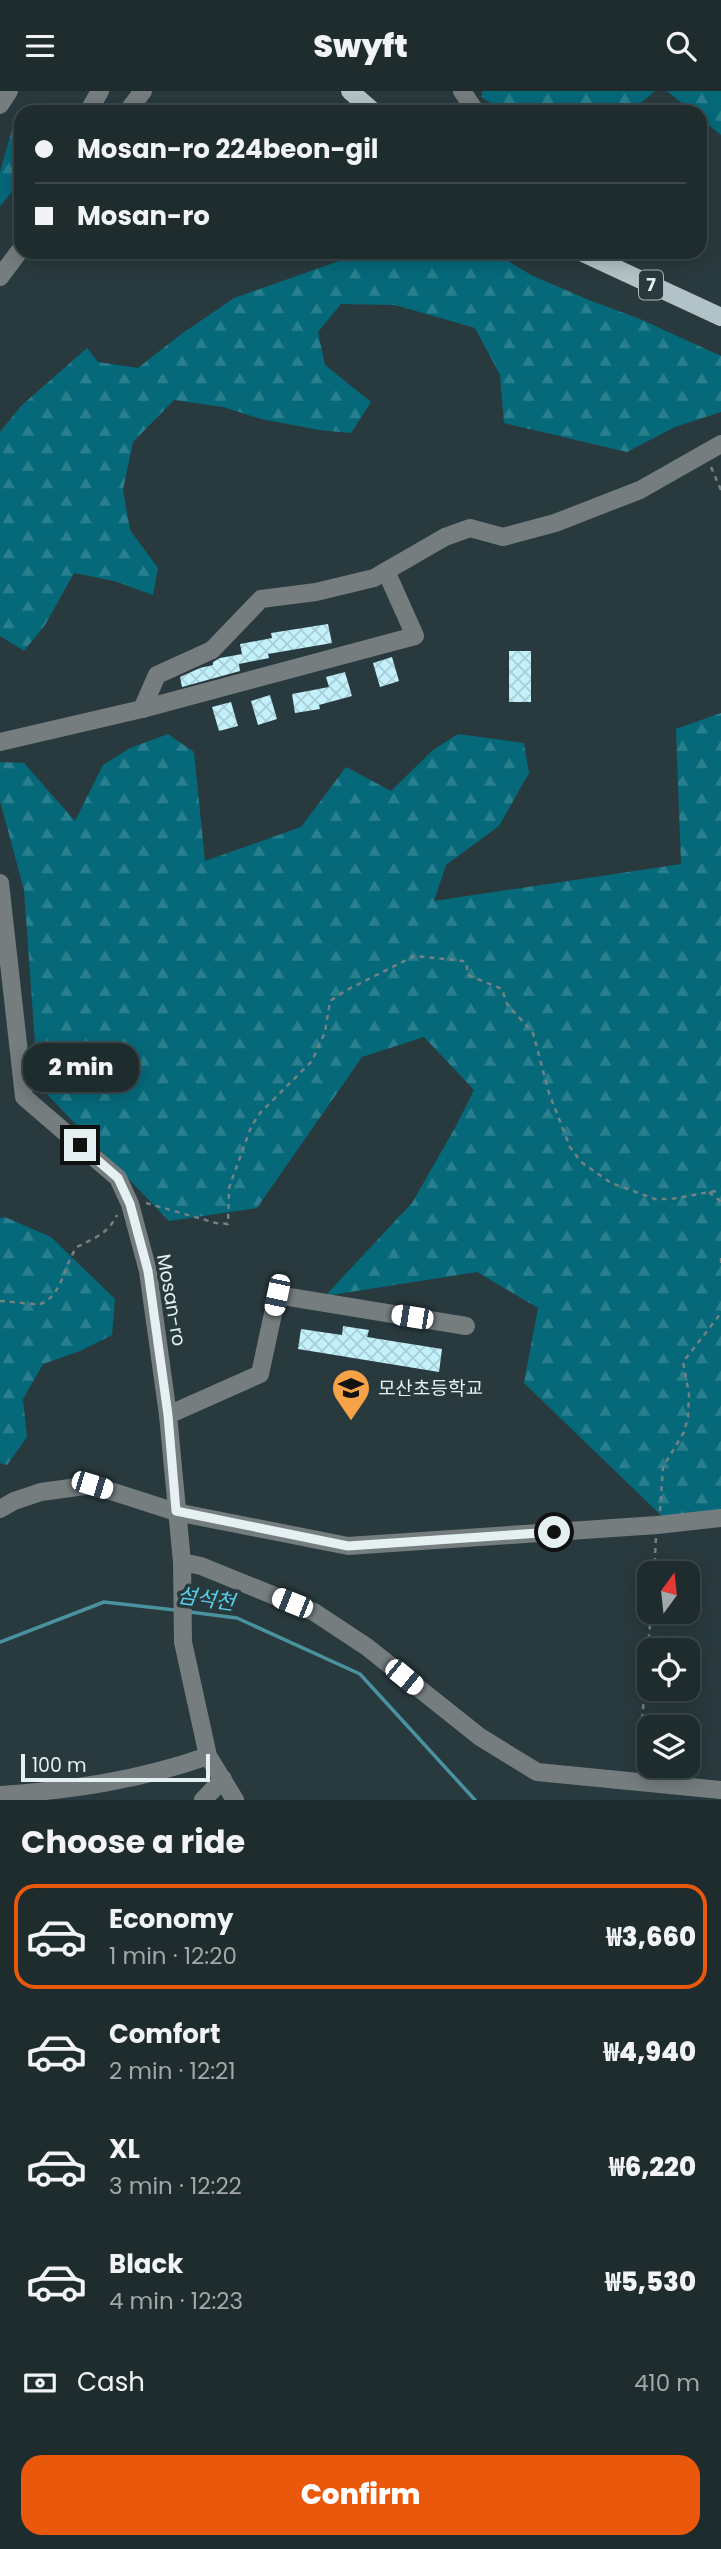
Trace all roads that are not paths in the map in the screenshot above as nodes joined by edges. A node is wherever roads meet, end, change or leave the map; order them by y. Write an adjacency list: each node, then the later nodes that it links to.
1 (9, 91): 4 (street)
2 (143, 91): 5 (street)
3 (350, 91): 6 (main road)
4 (0, 105)
5 (132, 105)
6 (366, 105)
7 (14, 258): 9 (street)
8 (596, 259): 10 (main road, 7)
9 (0, 277)
10 (721, 317)
11 (713, 449): 12 (street)
12 (386, 571): 13 (street); 13 (street)
13 (142, 709): 14 (street)
14 (0, 742)
15 (0, 883): 17 (street, Mosan-ro)
16 (466, 1326): 17 (street)
17 (168, 1415): 19 (street, Mosan-ro)
18 (0, 1509): 19 (street)
19 (176, 1511): 20 (street); 21 (street, Mosan-ro)
20 (721, 1518)
21 (182, 1562): 22 (street, Mosan-ro); 24 (street)
22 (208, 1756): 23 (street); 25 (street)
23 (223, 1779): 26 (street); 27 (street)
24 (721, 1790)
25 (0, 1795)
26 (203, 1800)
27 (235, 1800)

